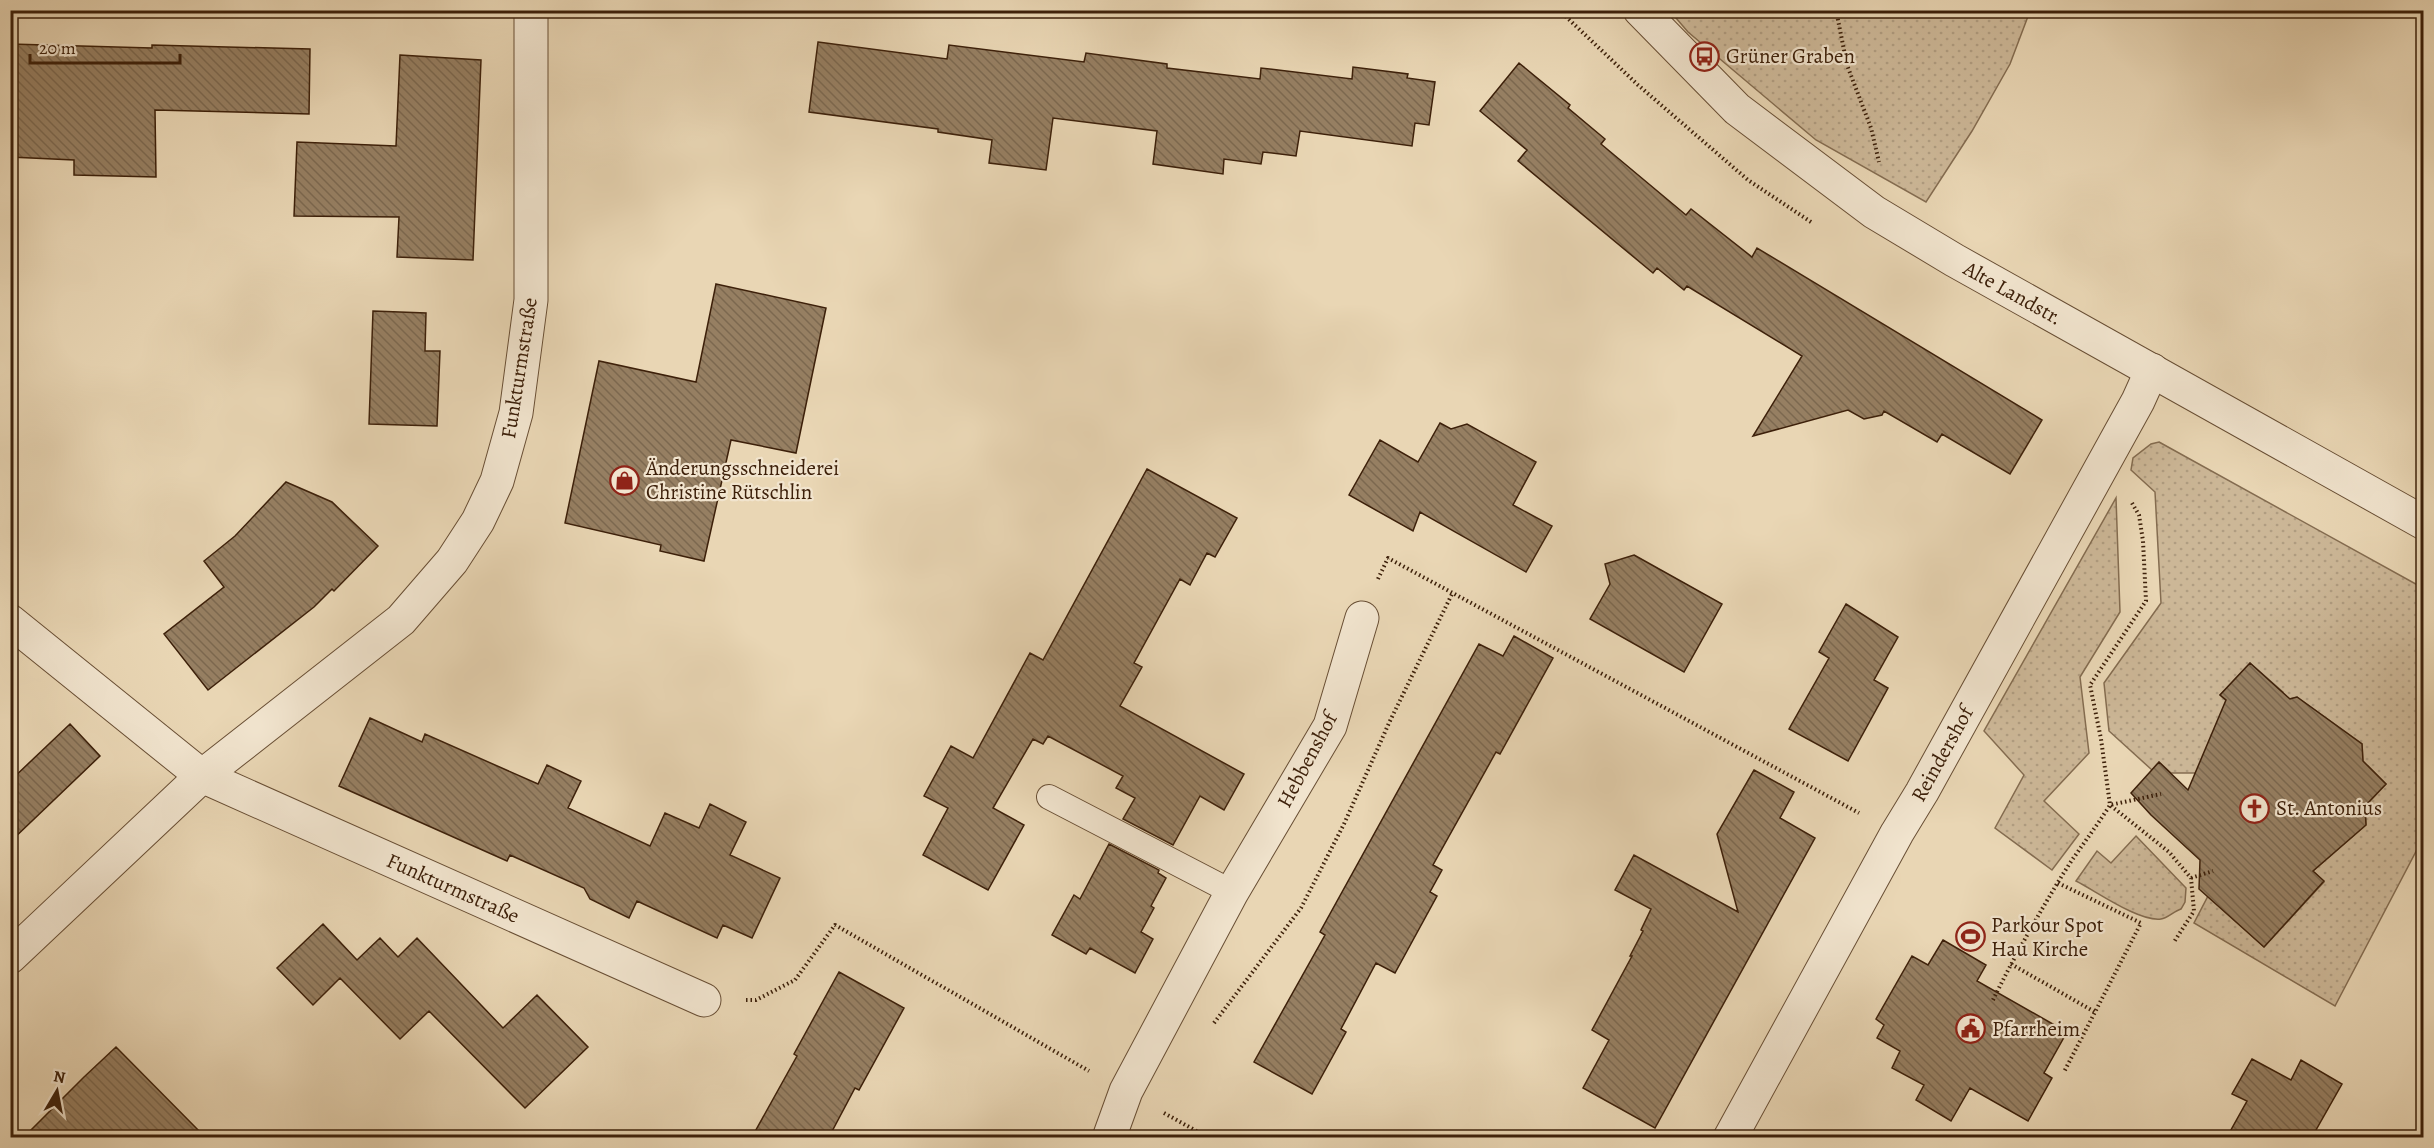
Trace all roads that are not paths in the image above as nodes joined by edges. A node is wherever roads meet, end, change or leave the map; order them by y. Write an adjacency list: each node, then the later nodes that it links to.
1 (531, 10): 7 (street, Funkturmstraße)
2 (1640, 10): 3 (street, Alte Landstr.)
3 (2152, 370): 4 (street, Alte Landstr.); 13 (street, Reindershof)
4 (2424, 523)
5 (1362, 618): 9 (street, Hebbenshof)
6 (10, 621): 7 (street, Funkturmstraße)
7 (202, 776): 10 (street, Funkturmstraße); 11 (street, Funkturmstraße)
8 (1049, 796): 9 (lane)
9 (1232, 892): 12 (street, Hebbenshof)
10 (10, 957)
11 (704, 1000)
12 (1109, 1137)
13 (1730, 1137)

